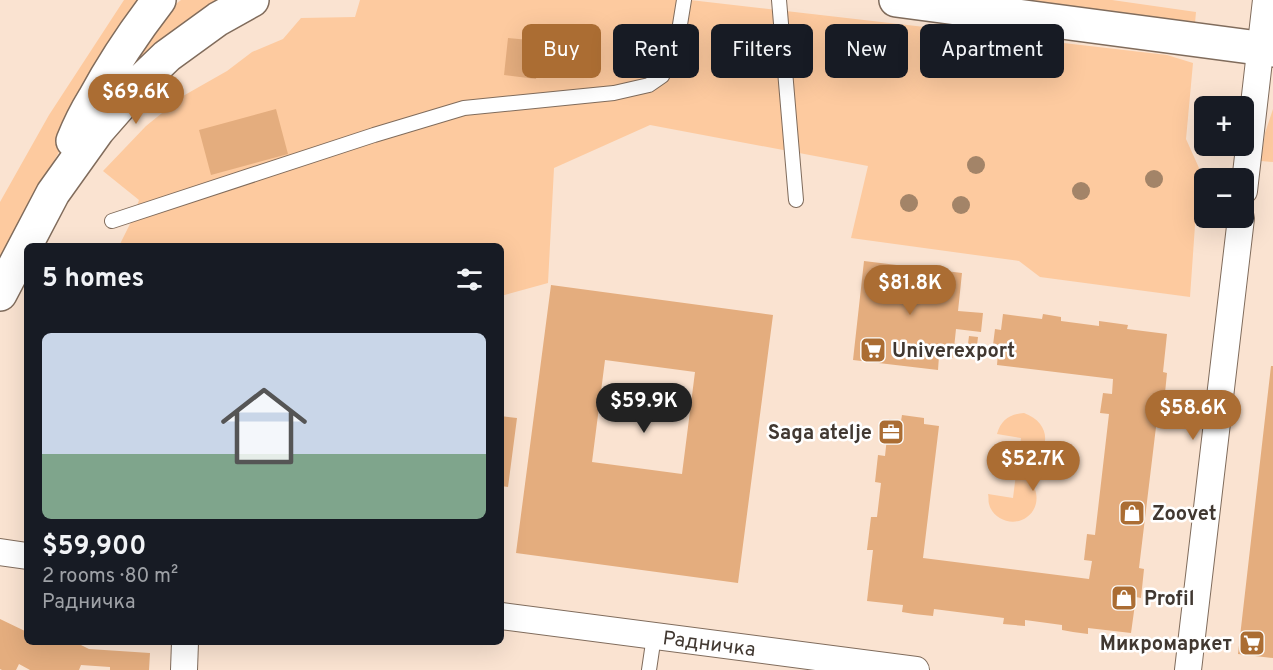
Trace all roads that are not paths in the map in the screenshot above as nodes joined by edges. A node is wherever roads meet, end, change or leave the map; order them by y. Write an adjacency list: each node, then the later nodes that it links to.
1 (159, 0): 9 (main road)
2 (252, 0): 9 (main road)
3 (684, 0): 11 (lane)
4 (779, 0): 10 (lane)
5 (896, 0): 7 (main road)
6 (1266, 0): 7 (street)
7 (1267, 49): 8 (street)
8 (1248, 168)
9 (53, 193): 13 (main road)
10 (796, 201)
11 (112, 221)
12 (1240, 228): 24 (street)
13 (27, 243)
14 (24, 248): 15 (main road)
15 (0, 294)
16 (0, 552): 17 (street)
17 (24, 556)
18 (504, 616): 19 (street, Радничка)
19 (654, 636): 22 (lane); 23 (street, Радничка)
20 (185, 645): 21 (street)
21 (184, 670)
22 (649, 670)
23 (916, 670)
24 (1188, 670)

